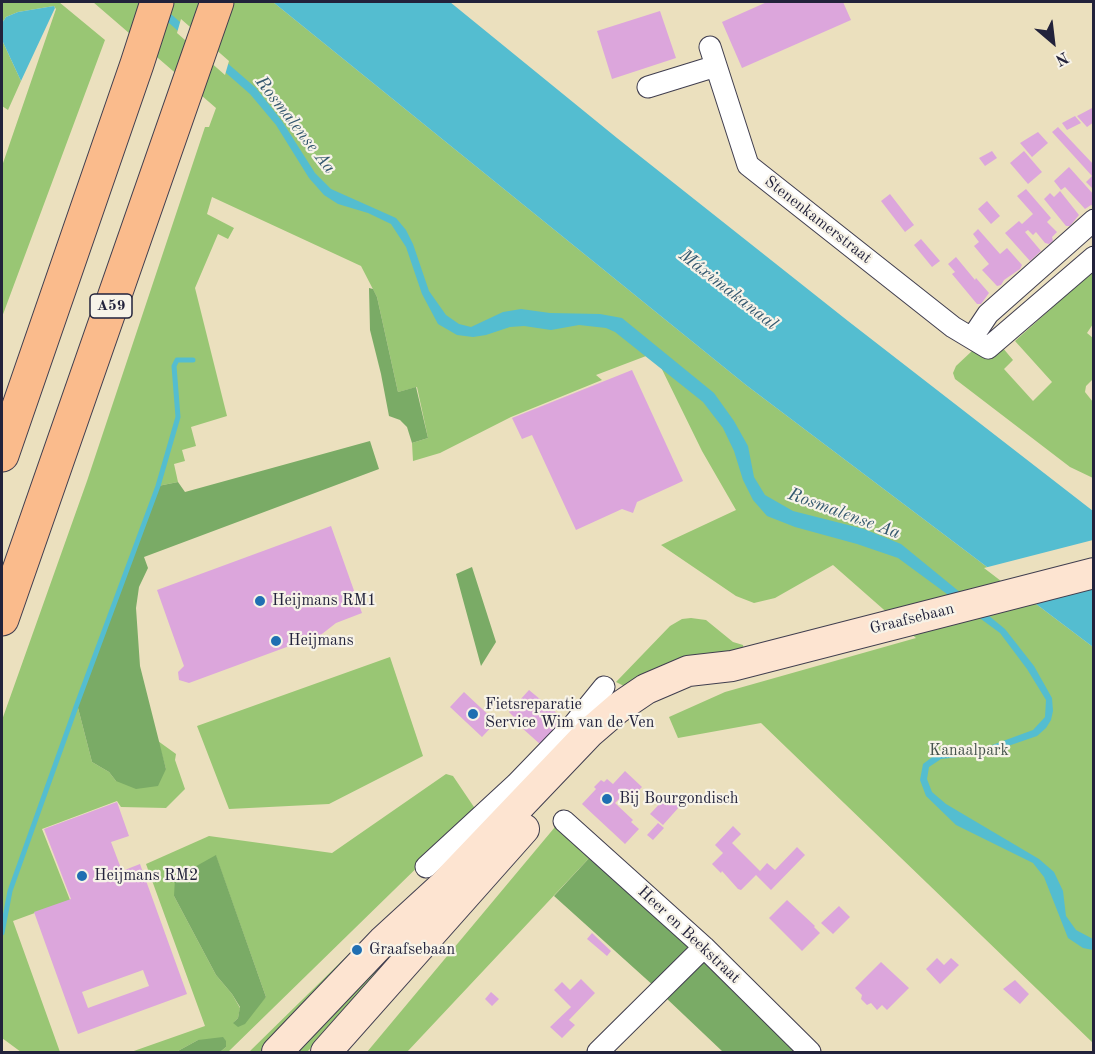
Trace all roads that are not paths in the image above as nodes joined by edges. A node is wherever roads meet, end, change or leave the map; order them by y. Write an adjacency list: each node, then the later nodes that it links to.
1 (157, 2): 7 (highway)
2 (217, 2): 9 (highway, A59)
3 (648, 87): 6 (street, Stenenkamerstraat)
4 (1094, 220): 6 (street)
5 (1094, 257): 6 (street)
6 (972, 338)
7 (2, 455)
8 (1094, 573): 10 (main road, Graafsebaan)
9 (2, 620)
10 (732, 666): 15 (main road, Graafsebaan); 16 (main road, Graafsebaan)
11 (604, 687): 13 (street)
12 (564, 821): 14 (street, Heer en Beekstraat)
13 (426, 867)
14 (704, 947): 17 (street); 18 (street, Heer en Beekstraat)
15 (277, 1053)
16 (326, 1053)
17 (598, 1053)
18 (810, 1053)

